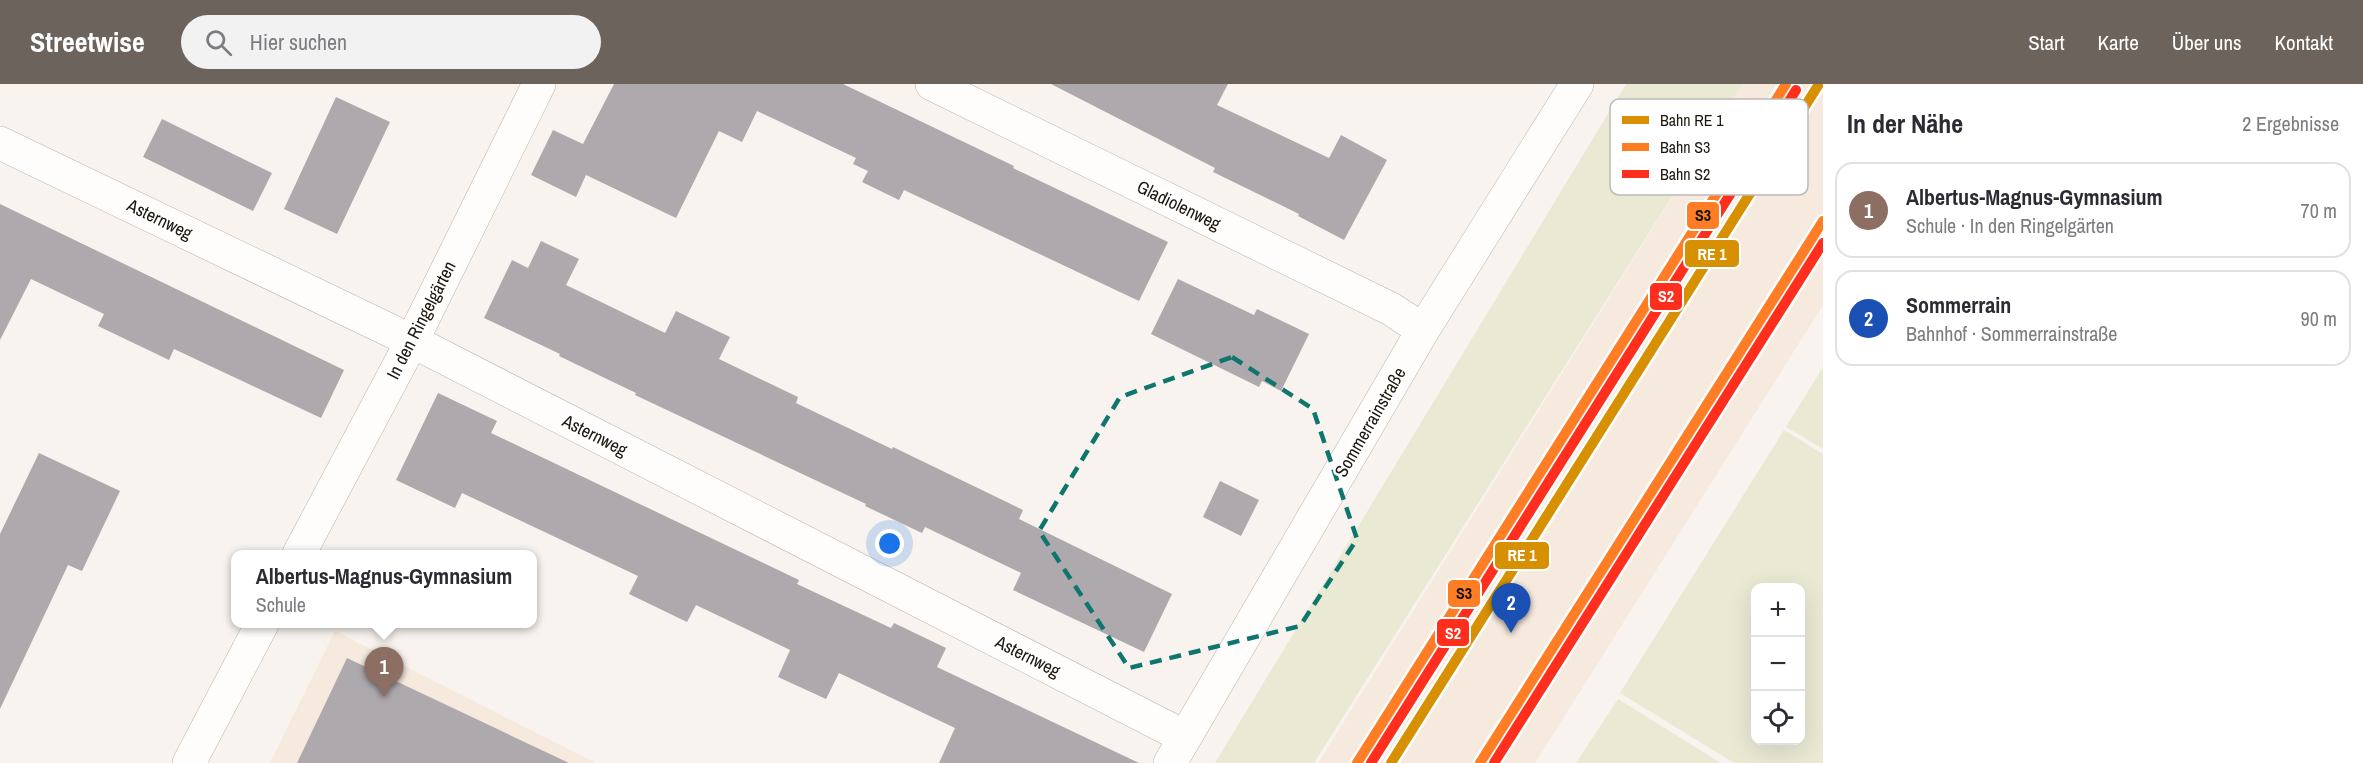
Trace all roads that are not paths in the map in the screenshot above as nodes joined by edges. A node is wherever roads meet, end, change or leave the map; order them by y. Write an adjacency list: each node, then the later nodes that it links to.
1 (539, 84): 6 (street, In den Ringelgärten)
2 (932, 84): 5 (street, Gladiolenweg)
3 (1577, 84): 5 (street, Sommerrainstraße)
4 (0, 142): 6 (street, Asternweg)
5 (1423, 330): 9 (street, Sommerrainstraße)
6 (412, 341): 7 (street, In den Ringelgärten); 9 (street, Asternweg)
7 (302, 550)
8 (260, 628): 10 (street)
9 (1178, 750)
10 (189, 763)

